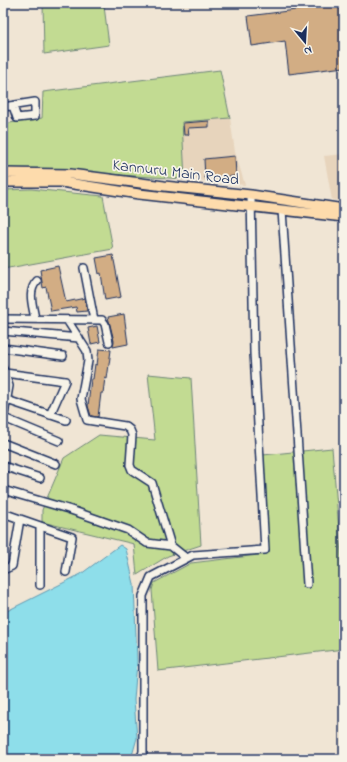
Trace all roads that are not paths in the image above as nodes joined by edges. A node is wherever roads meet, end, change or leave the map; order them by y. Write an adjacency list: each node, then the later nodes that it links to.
1 (13, 106): 2 (street)
2 (3, 107)
3 (3, 173): 5 (main road, Kannuru Main Road)
4 (3, 182): 6 (main road)
5 (251, 195): 6 (street); 7 (main road, Kannuru Main Road)
6 (251, 206): 8 (main road); 37 (street)
7 (344, 209)
8 (282, 210): 9 (main road); 40 (street)
9 (344, 217)
10 (84, 268): 15 (street)
11 (37, 281): 13 (street)
12 (3, 319): 13 (street)
13 (35, 319): 14 (street)
14 (67, 320): 15 (street); 17 (street)
15 (94, 320): 18 (street)
16 (3, 331): 17 (street)
17 (79, 338): 36 (street)
18 (109, 342)
19 (3, 348): 20 (street)
20 (63, 356)
21 (4, 371): 22 (street); 23 (street)
22 (5, 402): 23 (street); 24 (street)
23 (50, 415): 25 (street)
24 (4, 418): 26 (street); 27 (street)
25 (66, 420)
26 (3, 421)
27 (59, 441)
28 (3, 444): 29 (street)
29 (56, 464)
30 (3, 466): 31 (street)
31 (40, 478)
32 (3, 490): 36 (street)
33 (3, 513): 34 (street)
34 (20, 518): 35 (street); 38 (street)
35 (40, 526): 39 (street); 41 (street)
36 (171, 546): 37 (street)
37 (186, 558): 42 (street)
38 (3, 570)
39 (66, 572)
40 (307, 584)
41 (40, 585)
42 (140, 759)

